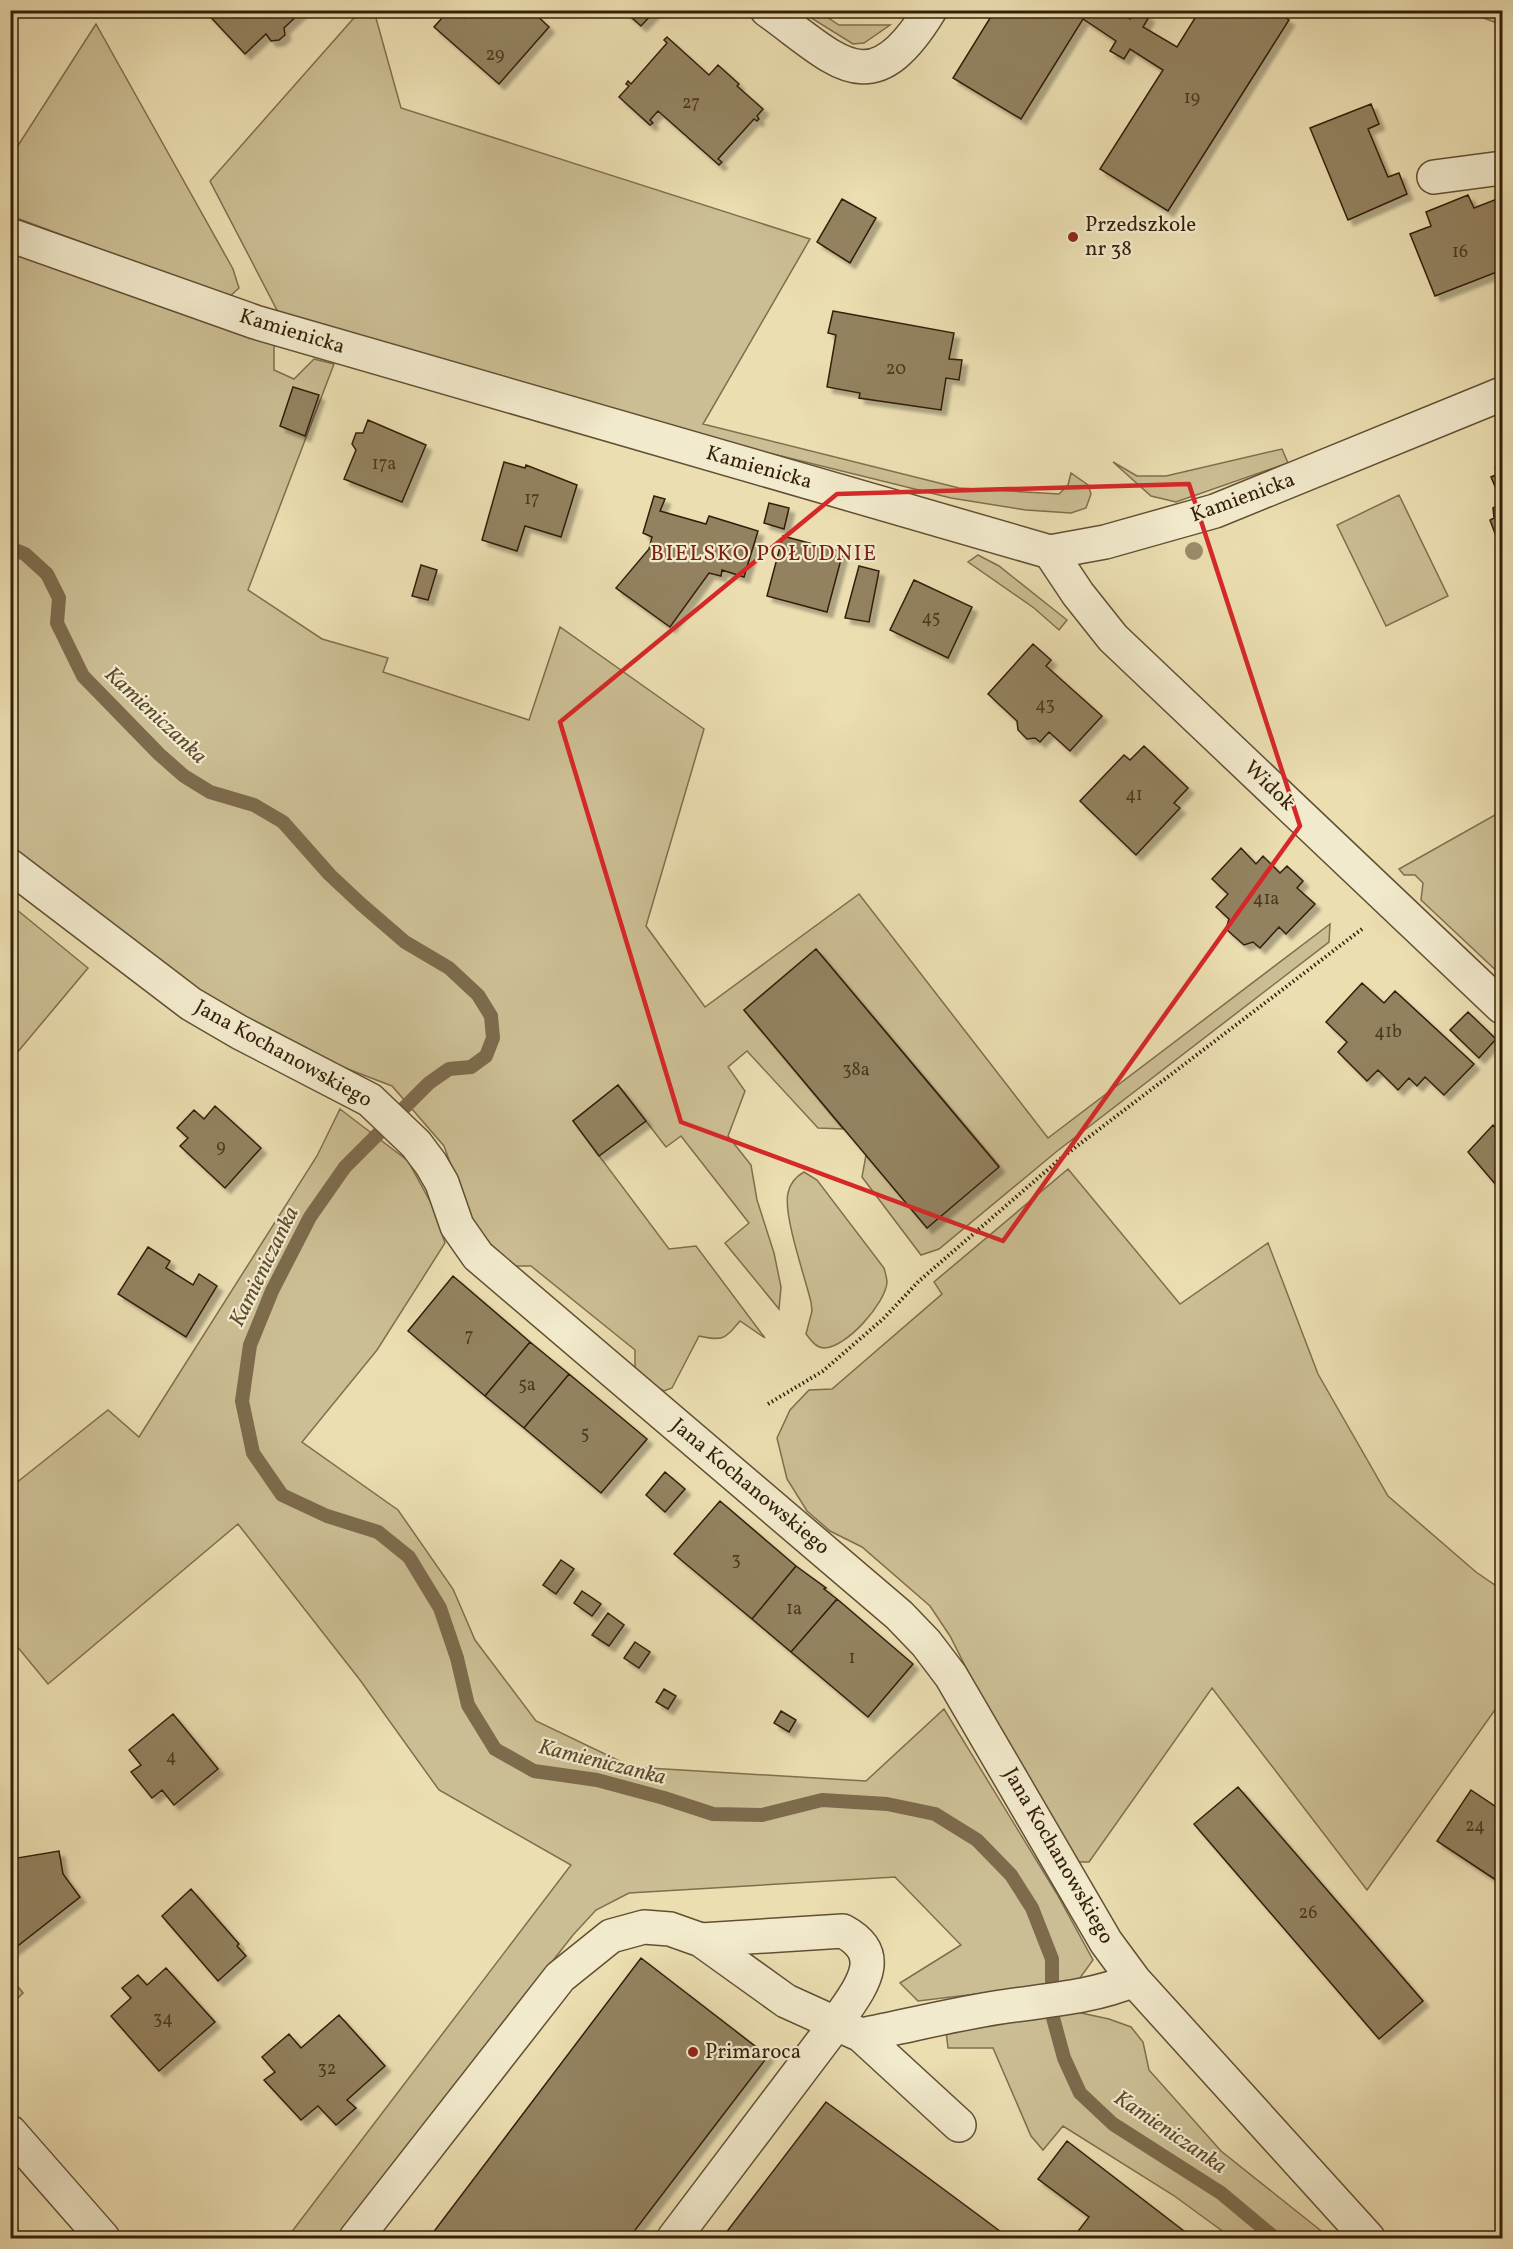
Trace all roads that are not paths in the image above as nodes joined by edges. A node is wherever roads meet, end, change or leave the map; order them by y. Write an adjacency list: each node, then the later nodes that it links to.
1 (766, 10): 2 (street)
2 (930, 10)
3 (1503, 168): 4 (street)
4 (1434, 177)
5 (10, 235): 7 (street, Kamienicka)
6 (1503, 394): 7 (street, Kamienicka)
7 (1050, 552): 9 (street, Widok)
8 (10, 866): 11 (street, Jana Kochanowskiego)
9 (1503, 1007)
10 (701, 1940): 12 (street); 12 (street); 16 (street)
11 (1134, 1980): 12 (street); 18 (street, Jana Kochanowskiego)
12 (848, 2030): 13 (street); 17 (street)
13 (960, 2125)
14 (10, 2132): 15 (street)
15 (104, 2238)
16 (356, 2238)
17 (674, 2238)
18 (1368, 2238)

